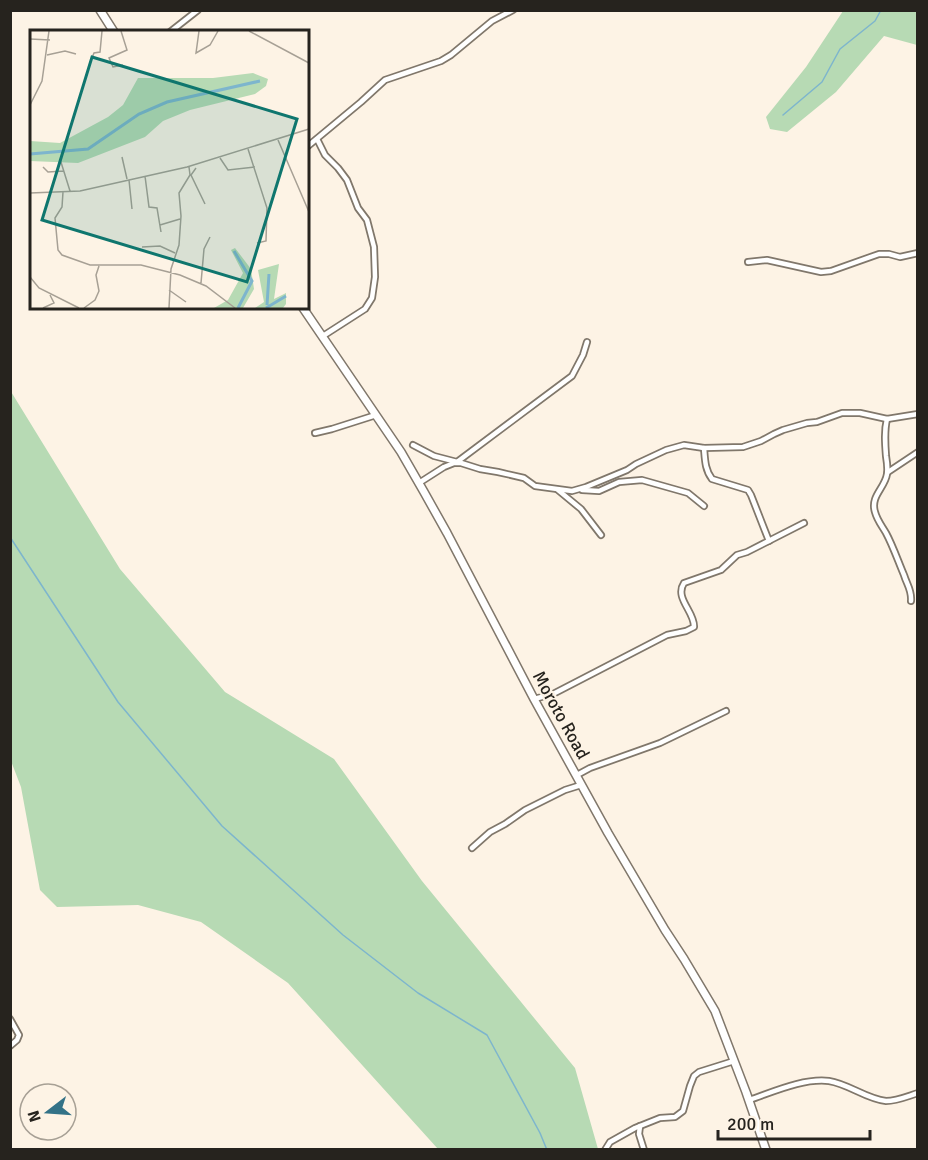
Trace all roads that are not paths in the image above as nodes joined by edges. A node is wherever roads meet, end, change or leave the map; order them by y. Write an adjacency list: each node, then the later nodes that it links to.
1 (100, 10): 4 (main road)
2 (198, 10): 5 (street)
3 (513, 10): 6 (street)
4 (113, 30)
5 (173, 30)
6 (317, 139): 7 (street); 11 (street)
7 (309, 145)
8 (918, 254): 9 (street)
9 (748, 262)
10 (304, 309): 11 (main road, Moroto Road)
11 (323, 336): 14 (main road, Moroto Road)
12 (587, 342): 20 (street)
13 (918, 414): 15 (street)
14 (376, 415): 16 (street); 22 (main road, Moroto Road)
15 (887, 419): 18 (street); 21 (street)
16 (315, 433)
17 (412, 445): 20 (street)
18 (704, 448): 23 (street); 28 (street)
19 (918, 452): 21 (street)
20 (457, 462): 22 (street); 24 (street)
21 (888, 472): 29 (street)
22 (419, 483): 30 (main road, Moroto Road)
23 (579, 489): 24 (street); 25 (street)
24 (558, 490): 27 (street)
25 (704, 506)
26 (804, 523): 28 (street)
27 (601, 535)
28 (769, 542): 30 (street)
29 (911, 602)
30 (534, 699): 32 (main road, Moroto Road)
31 (726, 711): 32 (street)
32 (577, 775): 33 (main road, Moroto Road)
33 (582, 785): 34 (street); 37 (main road, Moroto Road)
34 (472, 848)
35 (10, 1019): 36 (street)
36 (10, 1046)
37 (734, 1061): 39 (main road, Moroto Road); 40 (street)
38 (918, 1093): 39 (street)
39 (749, 1100): 43 (main road, Moroto Road)
40 (640, 1126): 41 (street); 42 (street)
41 (605, 1149)
42 (644, 1149)
43 (766, 1149)

